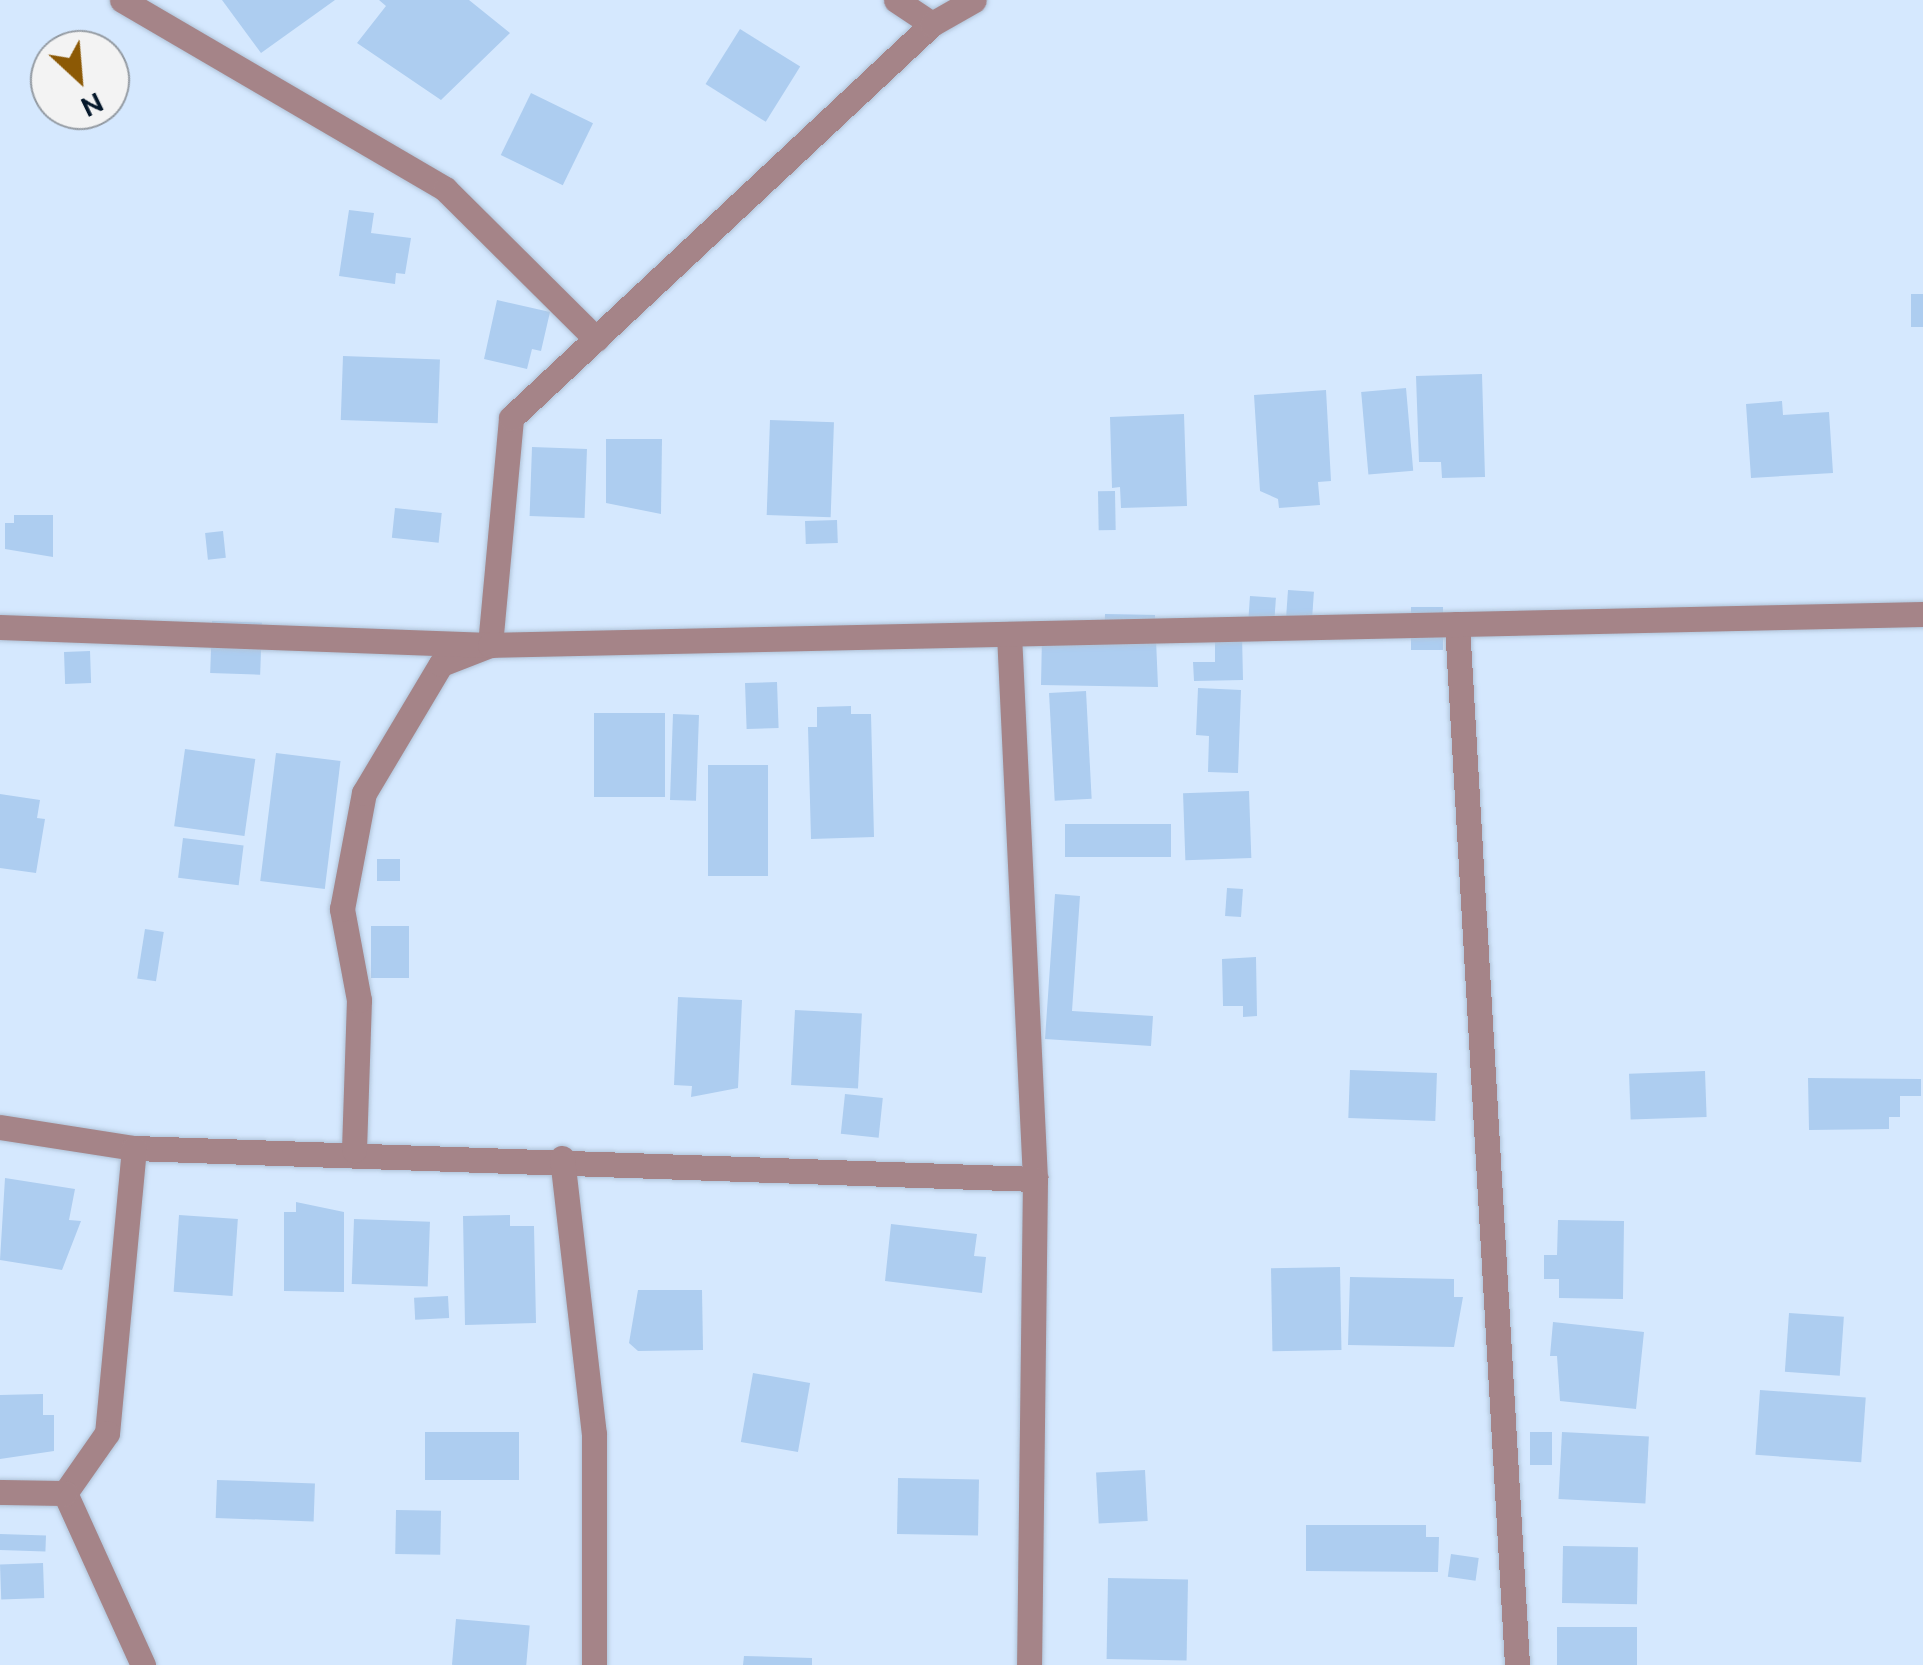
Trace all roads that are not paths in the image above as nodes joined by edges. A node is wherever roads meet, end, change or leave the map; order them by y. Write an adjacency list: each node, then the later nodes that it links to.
1 (122, 0): 5 (street)
2 (896, 0): 4 (street)
3 (974, 0): 4 (street)
4 (932, 24): 5 (street)
5 (596, 339): 10 (street)
6 (1923, 614): 7 (street)
7 (1457, 624): 9 (street); 21 (street)
8 (0, 626): 10 (street)
9 (1010, 634): 10 (street); 15 (street)
10 (490, 645): 13 (street)
11 (0, 1127): 12 (street)
12 (134, 1148): 13 (street); 17 (street)
13 (354, 1150): 14 (street)
14 (562, 1158): 15 (street); 19 (street)
15 (1036, 1179): 20 (street)
16 (0, 1492): 17 (street)
17 (65, 1493): 18 (street)
18 (142, 1665)
19 (594, 1665)
20 (1029, 1665)
21 (1516, 1665)

